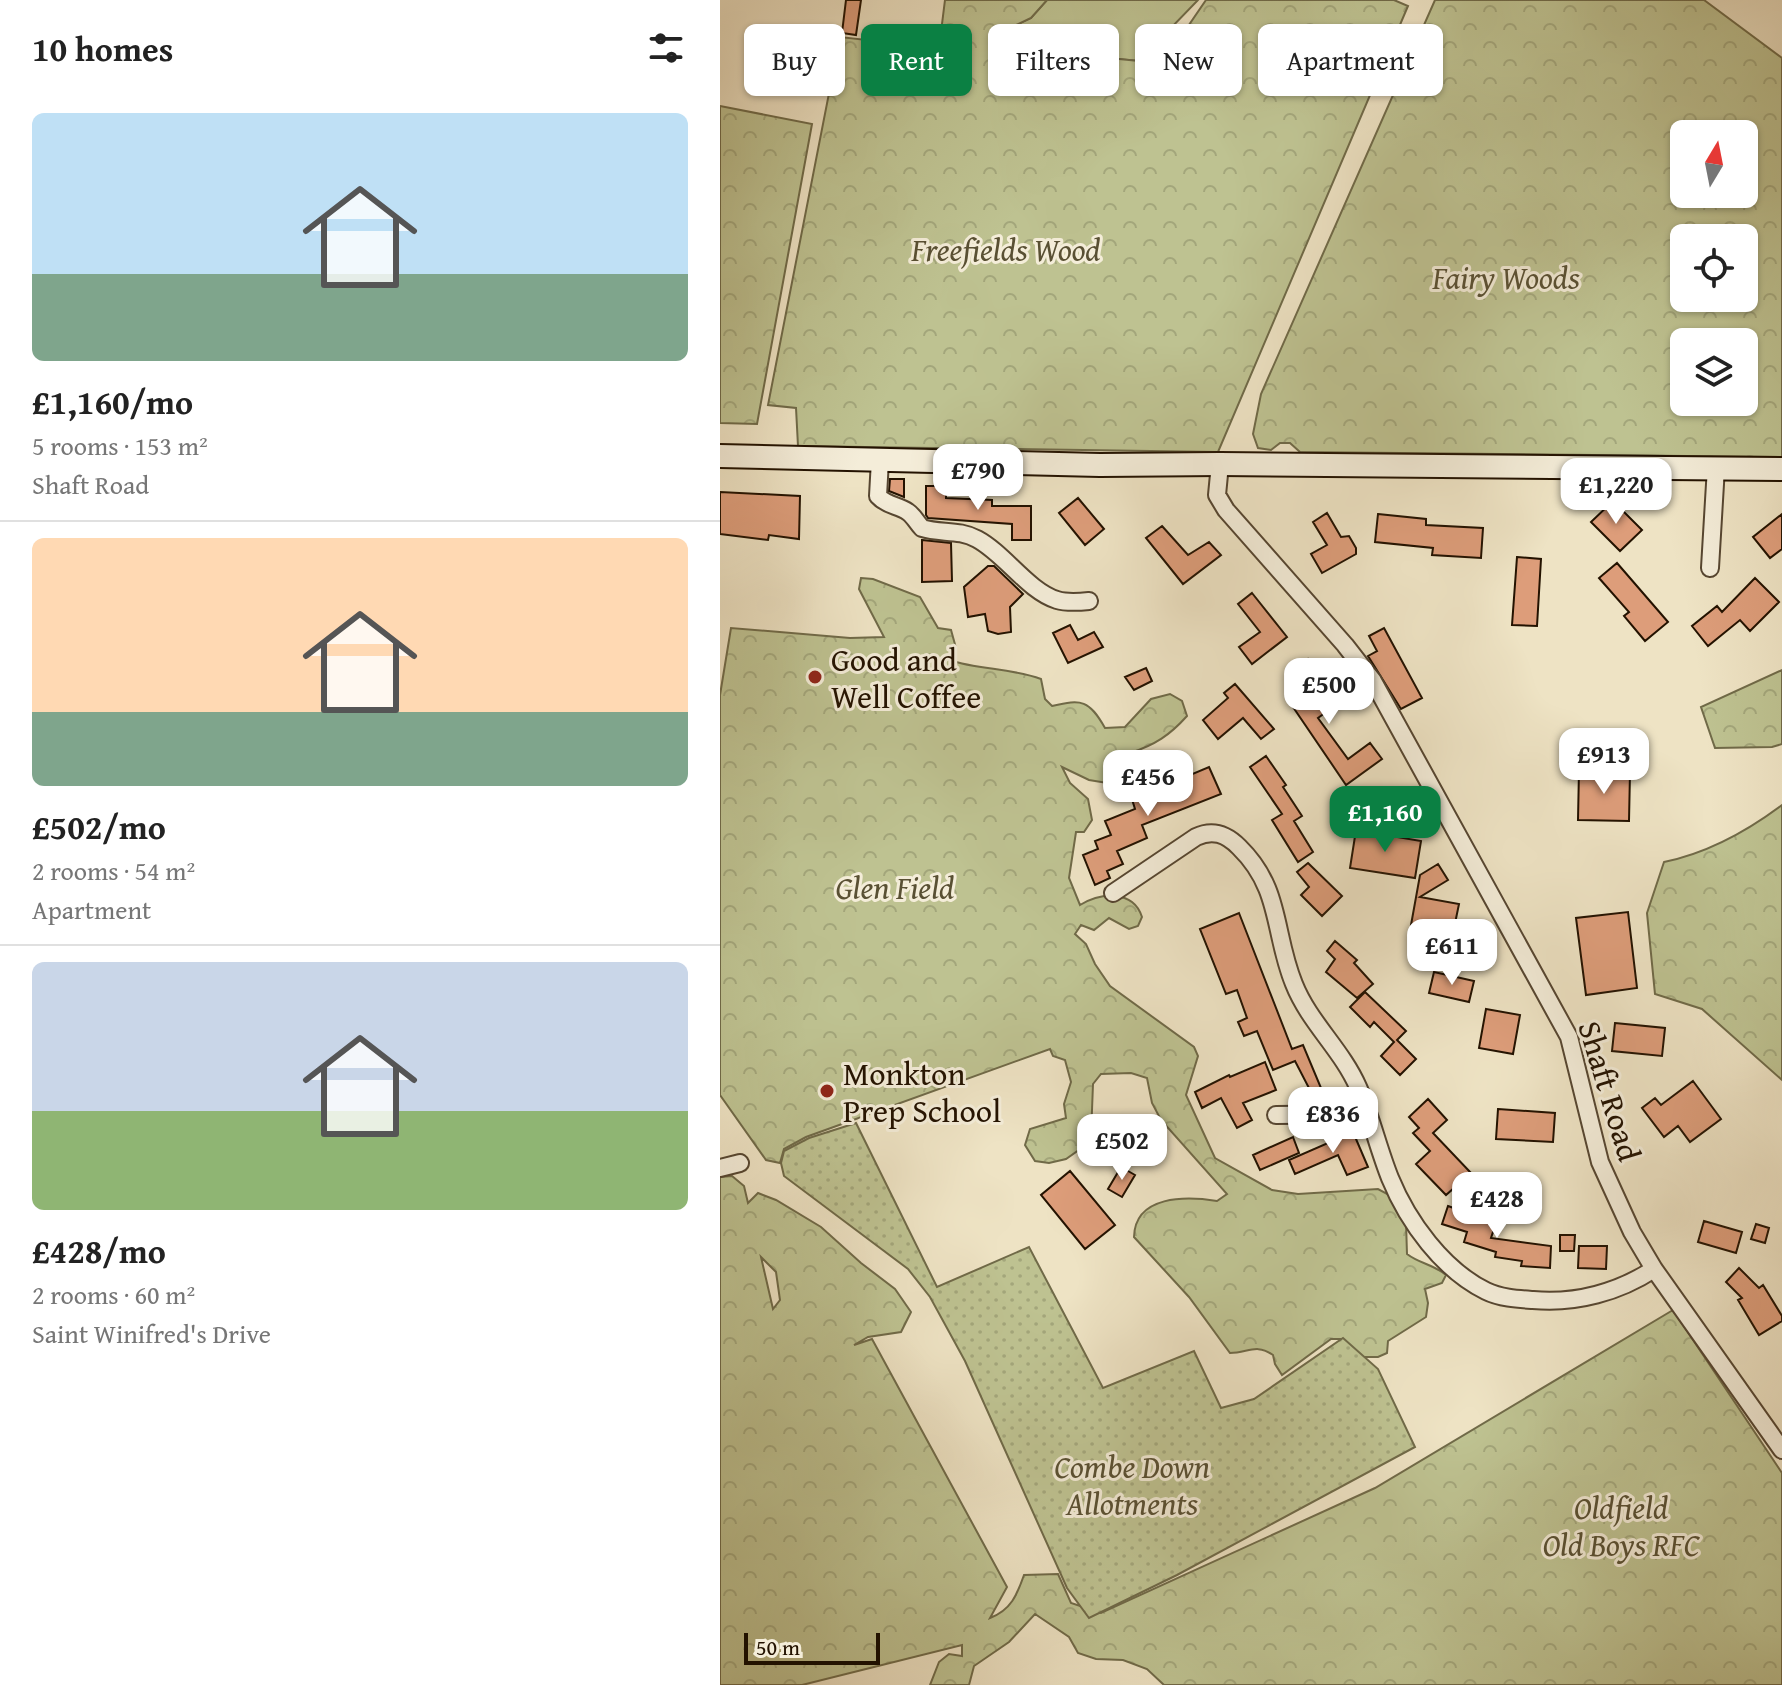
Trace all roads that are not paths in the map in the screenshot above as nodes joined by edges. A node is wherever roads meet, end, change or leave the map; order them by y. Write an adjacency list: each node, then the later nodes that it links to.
1 (720, 456): 2 (street)
2 (880, 460): 3 (street); 7 (street)
3 (1220, 464): 4 (street); 13 (street, Shaft Road)
4 (1716, 467): 5 (street); 6 (street)
5 (1782, 469)
6 (1710, 568)
7 (1089, 601)
8 (1113, 893): 9 (street)
9 (1368, 1114): 10 (street); 13 (street)
10 (1276, 1115)
11 (740, 1163): 12 (street)
12 (720, 1168)
13 (1654, 1269): 14 (street, Shaft Road)
14 (1782, 1450)

